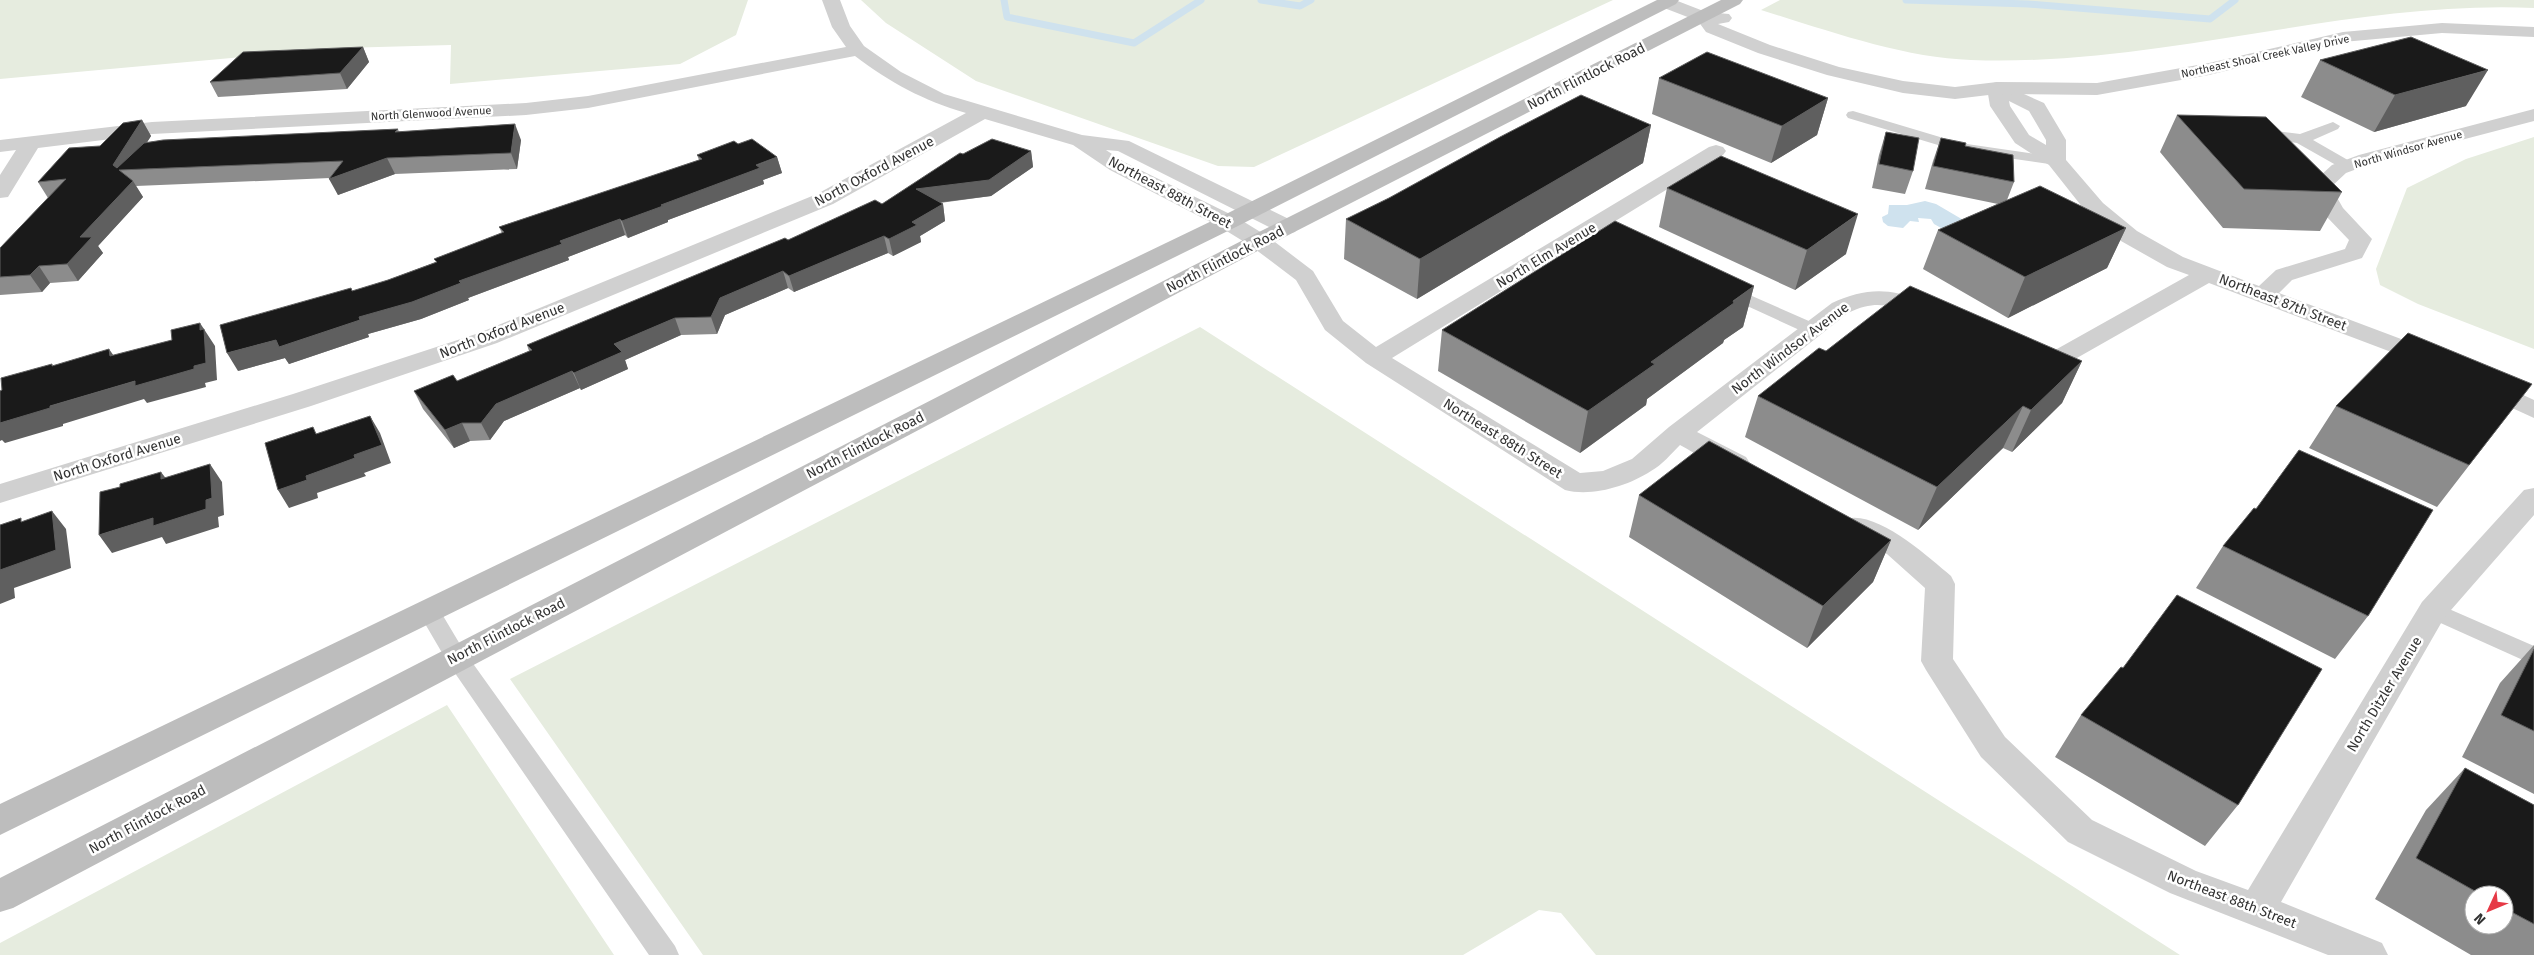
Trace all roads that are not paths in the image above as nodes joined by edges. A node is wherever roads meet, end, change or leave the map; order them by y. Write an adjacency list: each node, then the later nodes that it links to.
1 (832, 0): 6 (street, Northeast 88th Street)
2 (1734, 0): 4 (main road, North Flintlock Road)
3 (1667, 1): 4 (street, Northeast Shoal Creek Valley Drive); 21 (main road)
4 (1704, 16): 7 (street, Northeast Shoal Creek Valley Drive); 7 (street, Northeast Shoal Creek Valley Drive); 23 (main road, North Flintlock Road)
5 (2534, 32): 7 (street, Northeast Shoal Creek Valley Drive)
6 (858, 50): 8 (street, Northeast 88th Street); 15 (street, North Glenwood Avenue)
7 (1997, 88): 18 (street, Northeast 87th Street); 18 (street)
8 (982, 112): 14 (street, Northeast 88th Street); 35 (street, North Oxford Avenue)
9 (1853, 115): 18 (lane)
10 (2534, 115): 19 (street, North Windsor Avenue)
11 (2333, 126): 13 (lane)
12 (2241, 132): 13 (lane)
13 (2301, 139): 19 (lane)
14 (1080, 141): 21 (street, Northeast 88th Street); 22 (street, Northeast 88th Street)
15 (30, 144): 16 (street, North Glenwood Avenue); 20 (street)
16 (0, 146)
17 (1716, 151): 31 (street, North Elm Avenue)
18 (2056, 161): 25 (street, Northeast 87th Street)
19 (2348, 166): 27 (street, North Windsor Avenue)
20 (0, 192)
21 (1255, 209): 22 (main road); 23 (street)
22 (1228, 222): 24 (street, Northeast 88th Street); 38 (main road)
23 (1287, 227): 24 (main road, North Flintlock Road)
24 (1259, 241): 31 (street, Northeast 88th Street); 41 (main road, North Flintlock Road)
25 (2208, 274): 27 (street, Northeast 87th Street); 30 (street)
26 (1715, 284): 29 (lane)
27 (2264, 294): 32 (street, Northeast 87th Street)
28 (1950, 323): 29 (street, North Windsor Avenue)
29 (1812, 329): 33 (street, North Windsor Avenue)
30 (2009, 352)
31 (1375, 358): 33 (street, Northeast 88th Street)
32 (2534, 410)
33 (1678, 433): 34 (street)
34 (1765, 478)
35 (0, 494)
36 (2534, 497): 39 (street, North Ditzler Avenue)
37 (1827, 510): 44 (street, Northeast 88th Street)
38 (428, 610): 41 (lane); 42 (main road)
39 (2433, 610): 40 (lane); 44 (street, North Ditzler Avenue)
40 (2534, 656)
41 (456, 657): 43 (main road, North Flintlock Road); 45 (lane)
42 (0, 820)
43 (0, 896)
44 (2257, 909): 46 (street, Northeast 88th Street)
45 (665, 955)
46 (2369, 955)

